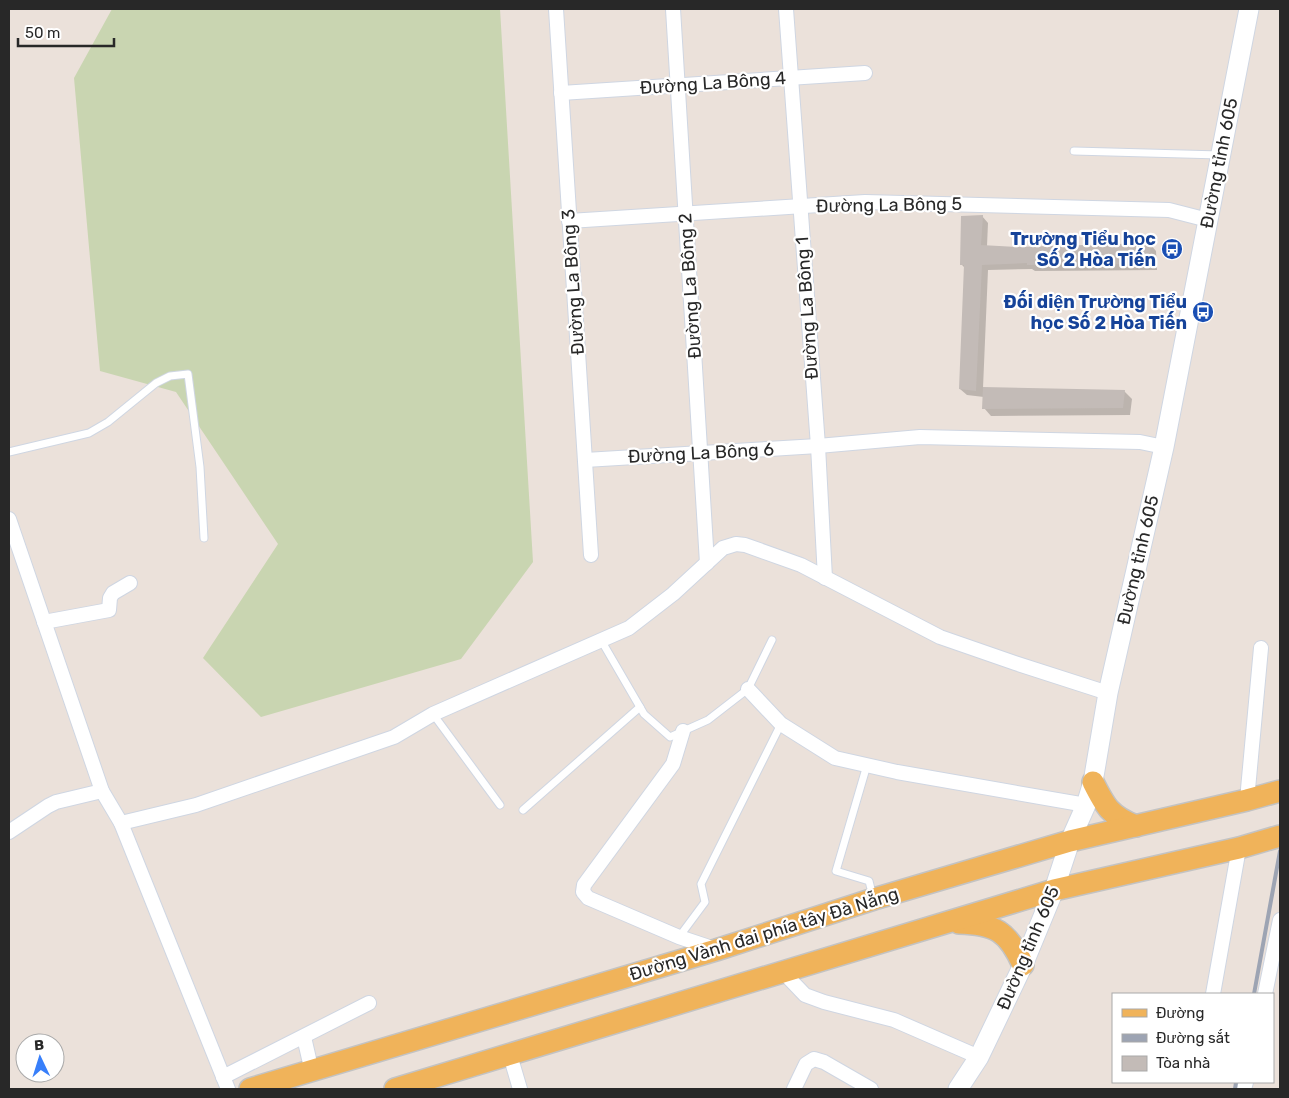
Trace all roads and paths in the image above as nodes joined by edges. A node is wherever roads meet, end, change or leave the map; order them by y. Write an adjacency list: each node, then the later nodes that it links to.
1 (556, 9): 8 (street, Đường La Bông 3)
2 (673, 9): 7 (street, Đường La Bông 2)
3 (786, 9): 6 (street, Đường La Bông 1)
4 (1249, 9): 10 (main road, Đường tỉnh 605)
5 (865, 72): 6 (street, Đường La Bông 4)
6 (790, 78): 7 (street, Đường La Bông 4); 11 (street, Đường La Bông 1)
7 (678, 85): 8 (street, Đường La Bông 4); 12 (street, Đường La Bông 2)
8 (561, 93): 14 (street, Đường La Bông 3)
9 (1074, 151): 10 (lane)
10 (1220, 155): 13 (main road, Đường tỉnh 605)
11 (800, 207): 12 (street, Đường La Bông 5); 13 (street, Đường La Bông 5); 15 (street, Đường La Bông 1)
12 (686, 214): 14 (street, Đường La Bông 5); 18 (street, Đường La Bông 2)
13 (1208, 220): 16 (main road, Đường tỉnh 605)
14 (569, 221): 19 (street, Đường La Bông 3)
15 (818, 446): 16 (street, Đường La Bông 6); 18 (street, Đường La Bông 6); 24 (street, Đường La Bông 1)
16 (1164, 447): 31 (main road, Đường tỉnh 605)
17 (9, 452): 21 (lane)
18 (701, 453): 19 (street, Đường La Bông 6); 23 (street, Đường La Bông 2)
19 (585, 460): 22 (street, Đường La Bông 3)
20 (9, 519): 26 (street)
21 (204, 538)
22 (591, 555)
23 (707, 563): 24 (street); 27 (street)
24 (825, 578): 31 (street)
25 (130, 583): 26 (street)
26 (44, 622): 38 (street)
27 (601, 640): 32 (lane); 33 (street)
28 (772, 640): 30 (lane)
29 (1261, 648): 40 (street)
30 (748, 689): 34 (street); 35 (lane)
31 (1108, 692): 37 (main road, Đường tỉnh 605)
32 (640, 707): 35 (lane); 43 (lane)
33 (432, 714): 41 (lane); 44 (street)
34 (781, 724): 36 (street); 54 (lane)
35 (683, 731): 54 (street)
36 (867, 765): 42 (street); 51 (lane)
37 (1093, 782): 42 (main road, Đường tỉnh 605); 45 (main road)
38 (102, 791): 44 (street); 46 (street)
39 (1280, 791): 40 (main road, Đường Vành đai phía tây Đà Nẵng)
40 (1247, 800): 45 (main road, Đường Vành đai phía tây Đà Nẵng)
41 (500, 805)
42 (1086, 805): 48 (main road, Đường tỉnh 605)
43 (523, 810)
44 (121, 823): 66 (street)
45 (1136, 826): 48 (main road, Đường Vành đai phía tây Đà Nẵng)
46 (9, 832)
47 (1280, 836): 49 (main road)
48 (1070, 842): 50 (main road, Đường tỉnh 605); 51 (main road, Đường Vành đai phía tây Đà Nẵng)
49 (1239, 848): 50 (main road); 59 (street)
50 (1054, 890): 53 (main road); 57 (main road, Đường tỉnh 605)
51 (874, 899): 56 (main road, Đường Vành đai phía tây Đà Nẵng)
52 (1280, 920): 55 (street)
53 (944, 923): 57 (main road); 58 (main road)
54 (679, 937): 56 (street)
55 (1278, 941): 60 (street)
56 (716, 950): 65 (main road, Đường Vành đai phía tây Đà Nẵng)
57 (1023, 965): 64 (main road, Đường tỉnh 605)
58 (782, 971): 63 (main road); 64 (street)
59 (1214, 993)
60 (1265, 993)
61 (369, 1004): 62 (street)
62 (304, 1037): 65 (street); 66 (street)
63 (510, 1055): 68 (main road); 69 (street)
64 (979, 1057): 72 (main road, Đường tỉnh 605)
65 (312, 1072): 67 (main road, Đường Vành đai phía tây Đà Nẵng)
66 (226, 1083)
67 (250, 1089)
68 (395, 1089)
69 (520, 1089)
70 (794, 1089): 71 (street)
71 (871, 1089)
72 (958, 1089)

